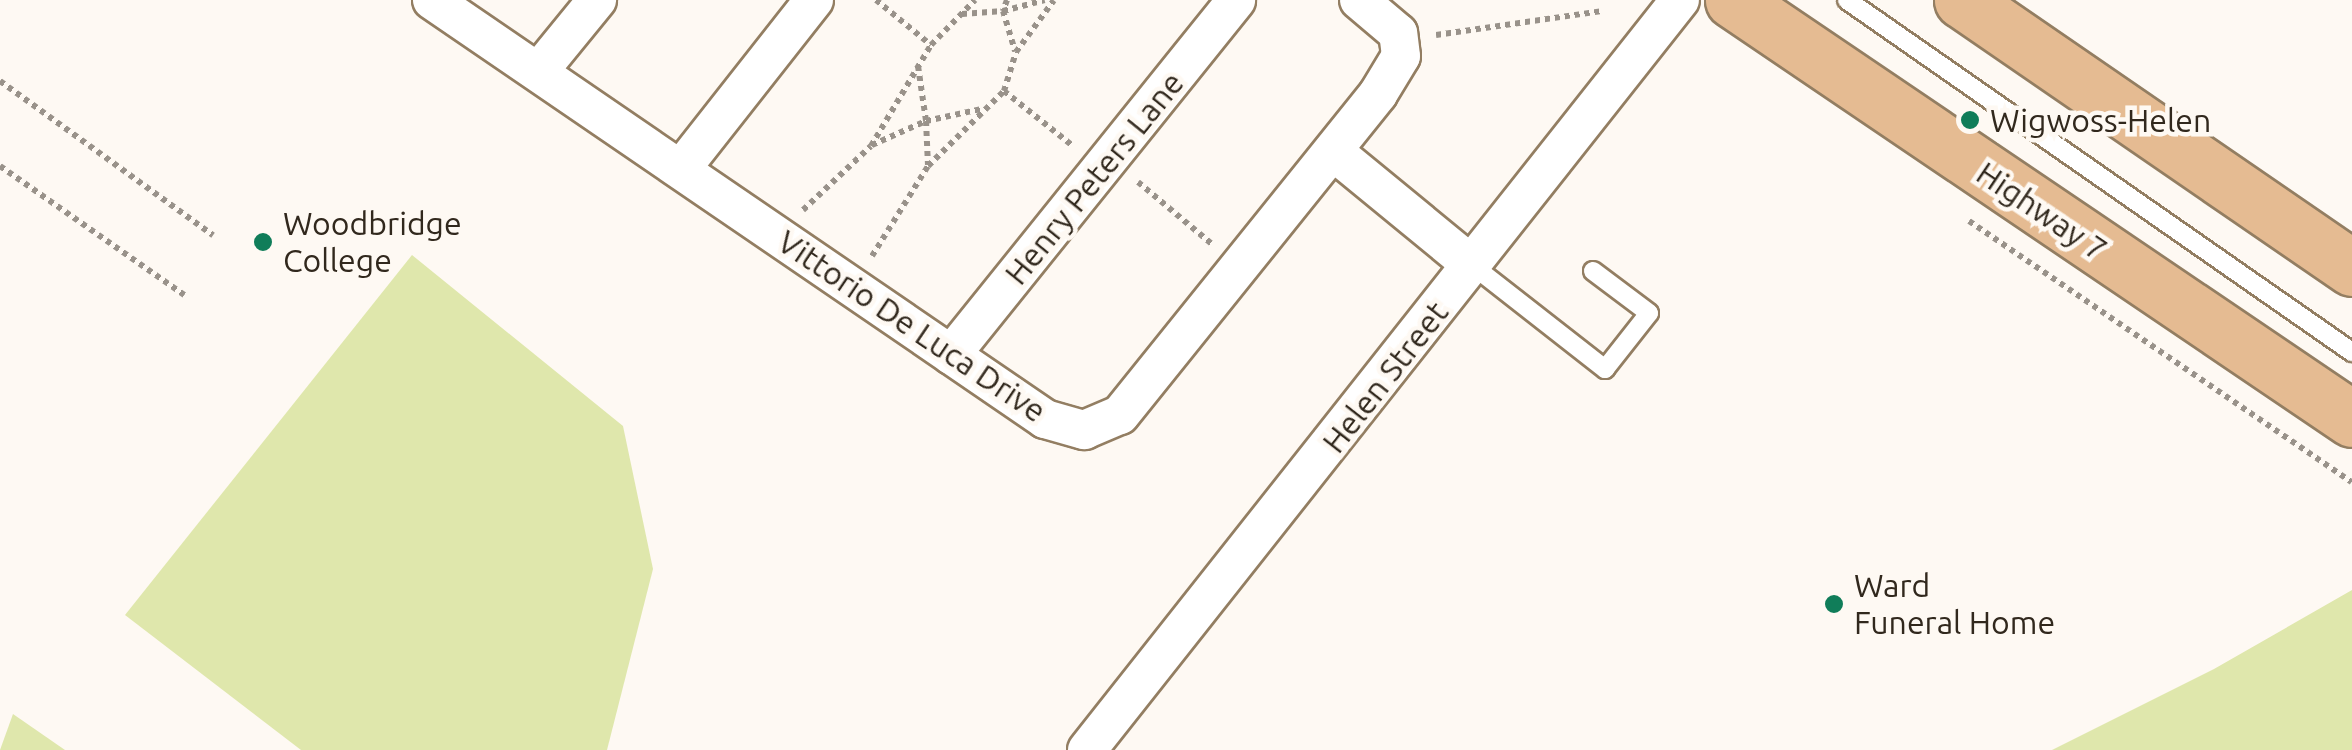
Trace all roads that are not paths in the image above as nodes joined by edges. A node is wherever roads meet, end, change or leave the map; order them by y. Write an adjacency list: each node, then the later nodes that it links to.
1 (432, 0): 10 (street, Vittorio De Luca Drive)
2 (597, 0): 10 (street)
3 (814, 0): 12 (street)
4 (1236, 0): 17 (street, Henry Peters Lane)
5 (1359, 0): 11 (street, Vittorio De Luca Drive)
6 (1680, 0): 13 (street, Helen Street)
7 (1733, 0): 18 (main road, Highway 7)
8 (1847, 0): 16 (lane)
9 (1962, 0): 14 (main road)
10 (539, 71): 12 (street, Vittorio De Luca Drive)
11 (1334, 152): 13 (street); 17 (street, Vittorio De Luca Drive)
12 (682, 170): 17 (street, Vittorio De Luca Drive)
13 (1472, 265): 15 (lane); 19 (street, Helen Street)
14 (2352, 268)
15 (1593, 270)
16 (2352, 352)
17 (951, 355)
18 (2352, 419)
19 (1087, 750)

